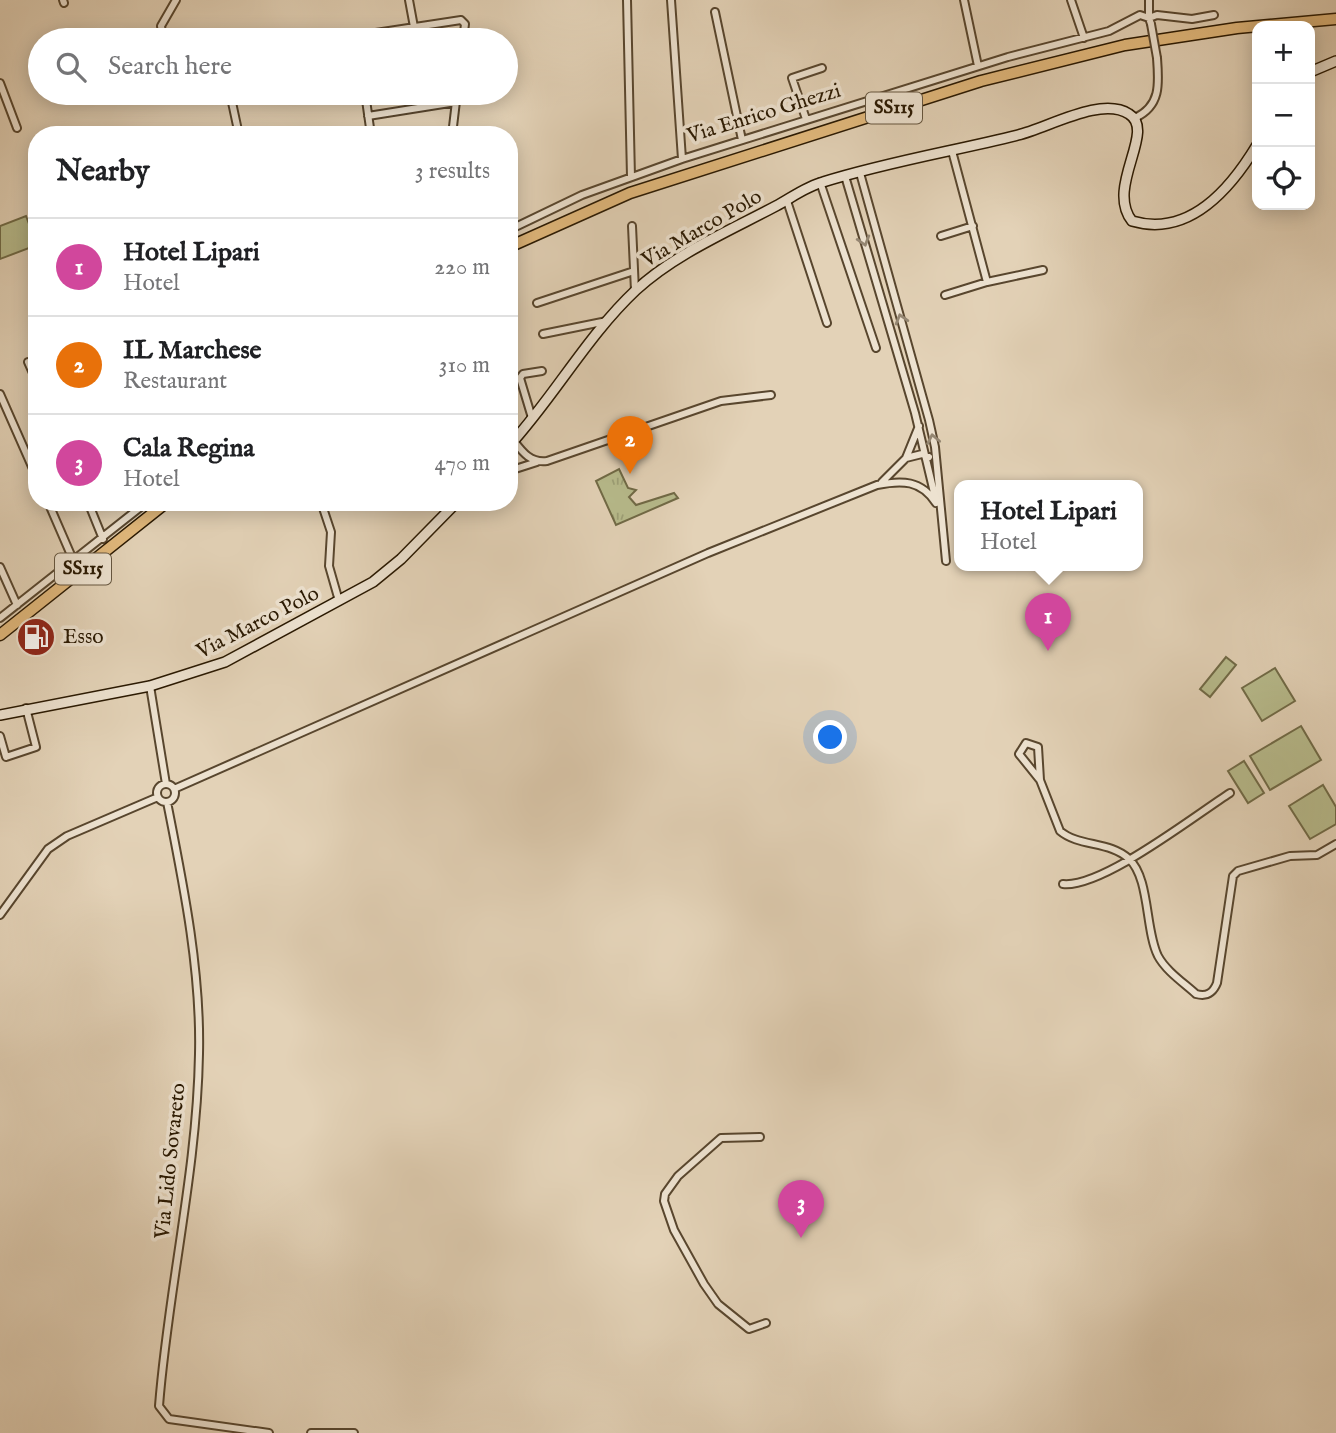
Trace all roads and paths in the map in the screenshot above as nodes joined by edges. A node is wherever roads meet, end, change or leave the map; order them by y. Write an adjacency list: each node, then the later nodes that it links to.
1 (176, 0): 13 (street)
2 (409, 0): 12 (street)
3 (627, 0): 39 (street)
4 (671, 0): 36 (street)
5 (964, 0): 18 (street)
6 (1071, 0): 16 (street)
7 (1149, 0): 11 (street)
8 (715, 12): 33 (street)
9 (1214, 15): 11 (street, Via Enrico Ghezzi)
10 (1331, 19): 46 (main road, SS115)
11 (1150, 21): 16 (street, Via Enrico Ghezzi); 27 (street, bridge)
12 (414, 27): 14 (street); 15 (street)
13 (161, 28)
14 (408, 28)
15 (464, 28)
16 (1084, 38): 18 (street, Via Enrico Ghezzi)
17 (1336, 61): 20 (street)
18 (978, 66): 28 (street, Via Enrico Ghezzi)
19 (822, 68): 28 (street)
20 (1315, 70)
21 (0, 83): 32 (street)
22 (233, 105): 29 (street)
23 (367, 105): 26 (street)
24 (437, 105): 26 (street)
25 (456, 105): 31 (street)
26 (368, 116): 30 (street)
27 (1135, 118): 34 (street); 35 (street, Via Marco Polo)
28 (806, 119): 33 (street, Via Enrico Ghezzi)
29 (237, 126)
30 (370, 126)
31 (453, 126)
32 (18, 128)
33 (741, 140): 36 (street, Via Enrico Ghezzi)
34 (1256, 147)
35 (952, 151): 37 (street, Via Marco Polo); 44 (street)
36 (682, 159): 39 (street, Via Enrico Ghezzi)
37 (860, 173): 38 (street, Via Marco Polo); 68 (street, one-way to 37)
38 (845, 176): 40 (street, Via Marco Polo); 61 (street, one-way to 61)
39 (631, 177): 42 (street, Via Enrico Ghezzi)
40 (820, 182): 41 (street, Via Marco Polo); 56 (street)
41 (786, 201): 50 (street, Via Marco Polo); 54 (street, Via Marco Polo)
42 (518, 226)
43 (632, 226): 48 (street)
44 (973, 226): 45 (street); 49 (street)
45 (941, 236)
46 (518, 243)
47 (1044, 270): 49 (street)
48 (634, 271): 50 (street); 52 (street)
49 (986, 282): 51 (street)
50 (635, 291): 53 (street, Via Marco Polo)
51 (945, 295)
52 (537, 303)
53 (609, 320): 55 (street); 60 (street, Via Marco Polo)
54 (827, 323)
55 (543, 334)
56 (876, 348)
57 (542, 371): 60 (street)
58 (0, 394): 65 (street)
59 (771, 395): 67 (street)
60 (532, 418): 62 (street, Via Marco Polo)
61 (919, 426): 64 (street); 66 (street)
62 (518, 436)
63 (518, 449): 67 (street)
64 (926, 455): 66 (street); 68 (street); 70 (street)
65 (28, 458)
66 (906, 458): 72 (street)
67 (538, 462): 69 (street)
68 (937, 464): 70 (street); 80 (street)
69 (518, 468)
70 (930, 476): 71 (street); 73 (street)
71 (916, 484): 72 (street); 73 (street)
72 (877, 485): 95 (street)
73 (936, 503): 80 (street)
74 (52, 511): 83 (street)
75 (92, 511): 81 (street)
76 (136, 511): 81 (street)
77 (156, 511): 88 (main road, SS115)
78 (324, 511): 85 (street)
79 (448, 511): 85 (street, Via Marco Polo)
80 (940, 519): 82 (street)
81 (103, 539): 83 (street)
82 (946, 561)
83 (74, 562): 86 (street)
84 (0, 567): 86 (street)
85 (339, 601): 89 (street, Via Marco Polo)
86 (17, 605): 87 (street)
87 (0, 618)
88 (0, 635)
89 (150, 686): 90 (street, Via Marco Polo); 94 (street)
90 (26, 708): 91 (street, Via Marco Polo); 92 (street)
91 (0, 715)
92 (0, 736)
93 (1040, 780): 93 (street); 100 (street)
94 (166, 784): 95 (street); 97 (street)
95 (174, 789): 98 (street)
96 (1230, 793): 100 (street)
97 (159, 797): 98 (street); 102 (street)
98 (167, 802): 105 (street, Via Lido Sovareto)
99 (1336, 844): 100 (street)
100 (1129, 859): 101 (street)
101 (1063, 884)
102 (0, 915)
103 (760, 1137): 104 (street)
104 (766, 1323)
105 (269, 1433)
106 (311, 1433): 107 (street)
107 (354, 1433)

